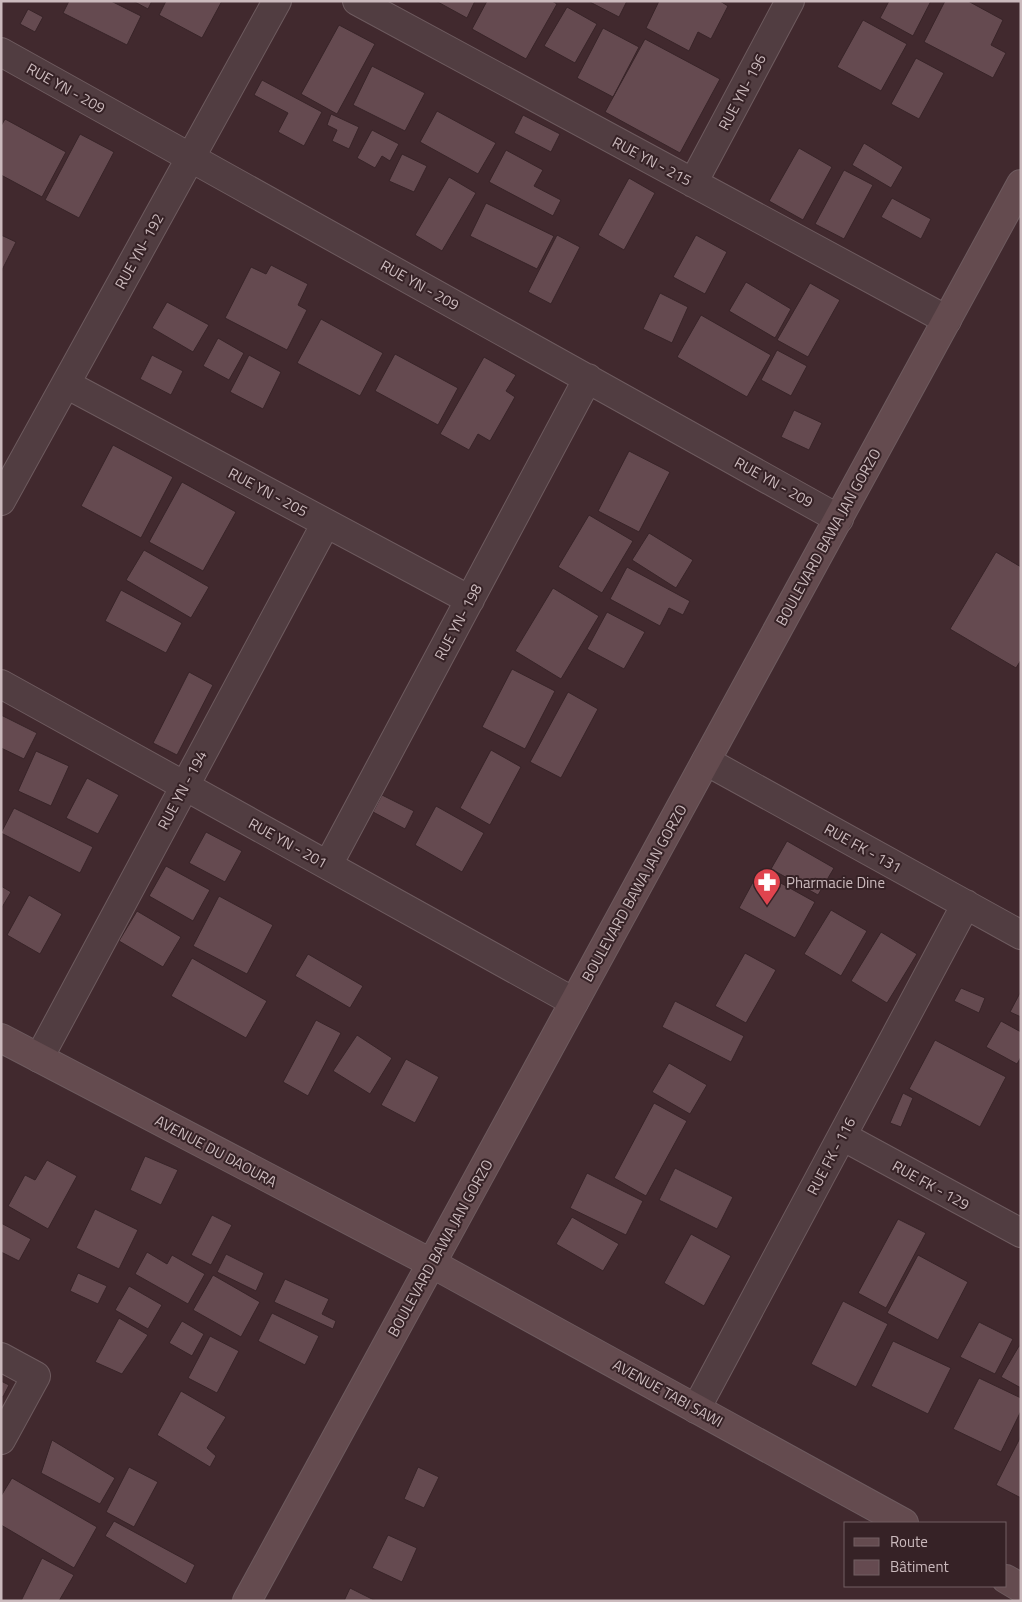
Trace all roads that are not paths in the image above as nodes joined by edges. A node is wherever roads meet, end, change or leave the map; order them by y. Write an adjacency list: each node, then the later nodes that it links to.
1 (277, 1): 5 (street, RUE YN- 192)
2 (357, 1): 6 (street, RUE YN - 215)
3 (789, 2): 6 (street, RUE YN- 196)
4 (3, 57): 5 (street, RUE YN - 209)
5 (190, 157): 9 (street, RUE YN - 209); 10 (street, RUE YN- 192)
6 (693, 183): 8 (street, RUE YN - 215)
7 (1021, 184): 8 (main road, BOULEVARD BAWA JAN GORZO)
8 (947, 320): 12 (main road, BOULEVARD BAWA JAN GORZO)
9 (588, 378): 12 (street, RUE YN - 209); 14 (street, RUE YN- 198)
10 (66, 384): 11 (street, RUE YN- 192); 13 (street, RUE YN - 205)
11 (1, 501)
12 (838, 519): 16 (main road, BOULEVARD BAWA JAN GORZO)
13 (326, 523): 14 (street, RUE YN - 205); 17 (street, RUE YN - 194)
14 (470, 600): 18 (street, RUE YN- 198)
15 (1, 684): 17 (street, RUE YN - 201)
16 (706, 761): 19 (street, RUE FK - 131); 21 (main road, BOULEVARD BAWA JAN GORZO)
17 (185, 786): 18 (street, RUE YN - 201); 23 (street, RUE YN - 194)
18 (328, 866): 21 (street, RUE YN - 201)
19 (966, 904): 20 (street, RUE FK - 131); 24 (street, RUE FK - 116)
20 (1021, 935)
21 (574, 1002): 26 (main road, BOULEVARD BAWA JAN GORZO)
22 (1, 1038): 23 (main road, AVENUE DU DAOURA)
23 (39, 1058): 26 (main road, AVENUE DU DAOURA)
24 (842, 1136): 25 (street, RUE FK - 129); 28 (street, RUE FK - 116)
25 (1021, 1233)
26 (432, 1263): 28 (main road, AVENUE TABI SAWI); 31 (main road, BOULEVARD BAWA JAN GORZO)
27 (1, 1357): 29 (street)
28 (696, 1409): 30 (main road, AVENUE TABI SAWI)
29 (1, 1440)
30 (902, 1522)
31 (246, 1601)

